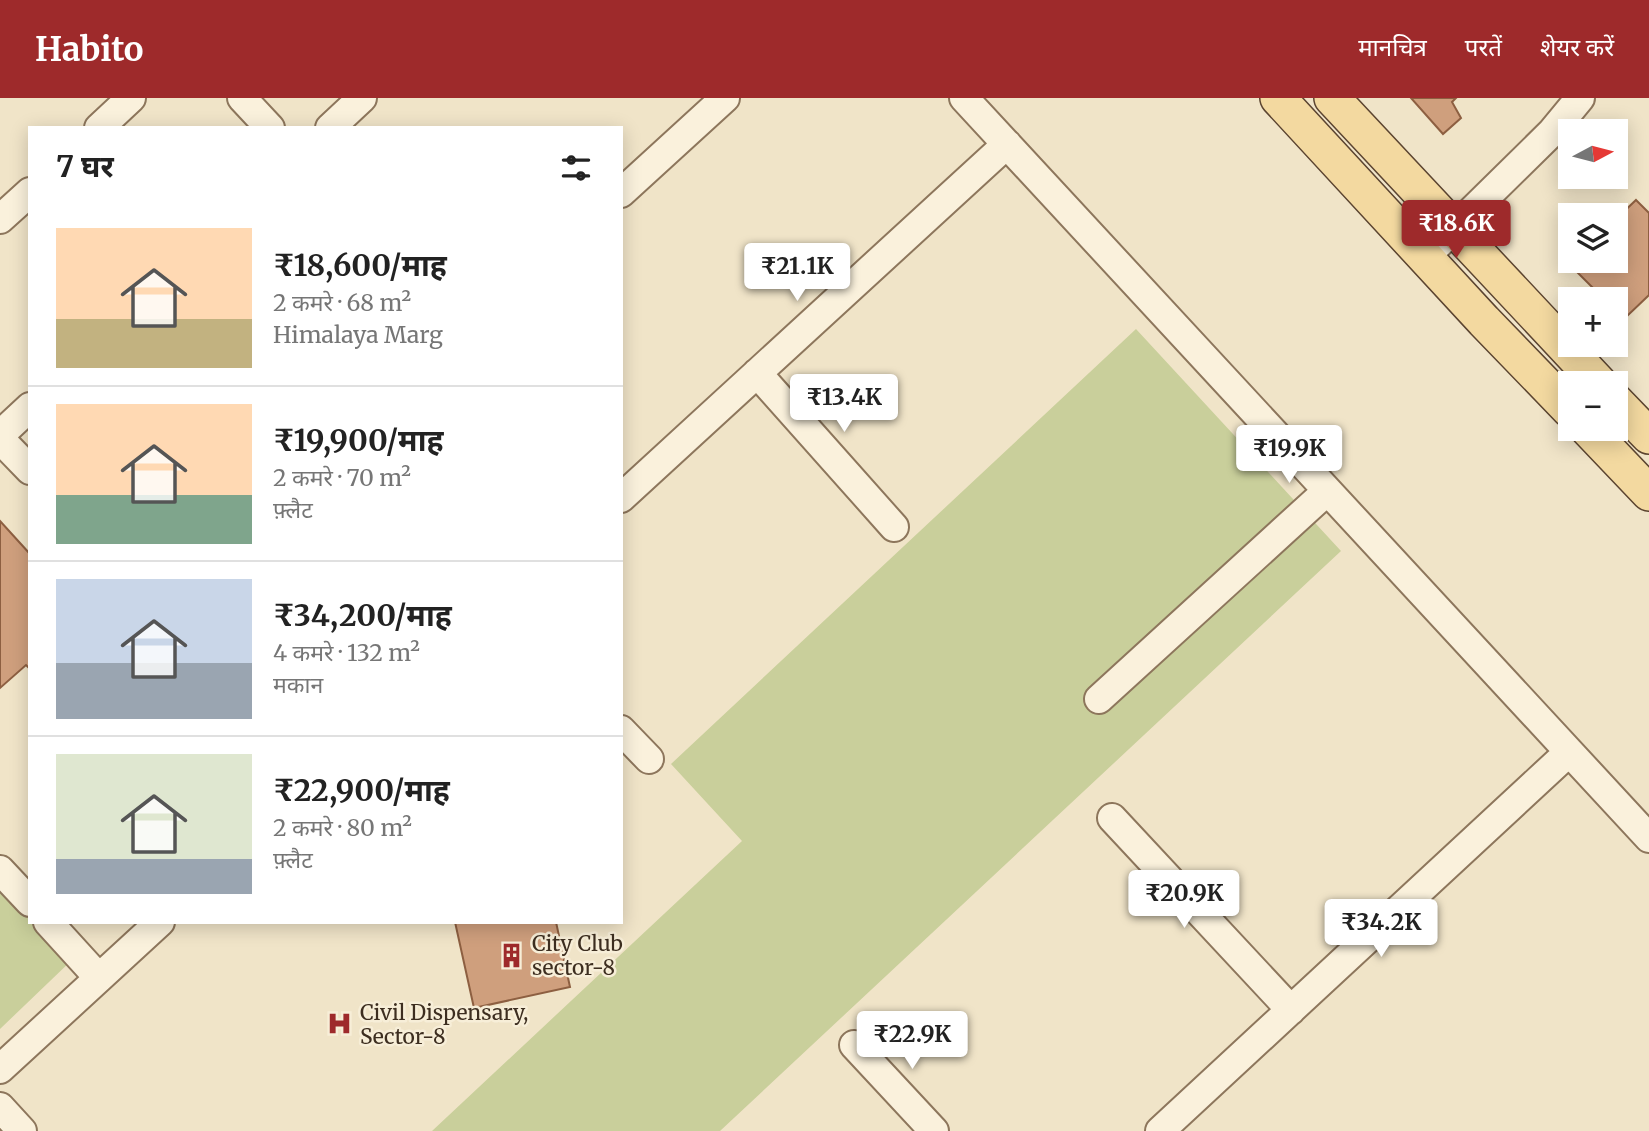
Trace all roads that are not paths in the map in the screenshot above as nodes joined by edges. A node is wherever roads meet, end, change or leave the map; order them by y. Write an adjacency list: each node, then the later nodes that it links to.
1 (131, 98): 9 (street)
2 (242, 98): 10 (street)
3 (362, 98): 11 (street)
4 (725, 98): 13 (street)
5 (964, 98): 12 (street)
6 (1278, 98): 17 (main road)
7 (1332, 98): 16 (main road)
8 (1580, 98): 16 (street)
9 (101, 126)
10 (268, 126)
11 (332, 126)
12 (1007, 144): 19 (street); 27 (street)
13 (623, 192)
14 (28, 194): 15 (street)
15 (0, 219)
16 (1453, 229): 17 (street); 18 (main road)
17 (1425, 257): 20 (main road)
18 (1588, 371)
19 (757, 373): 29 (street); 30 (street)
20 (1558, 397)
21 (28, 409): 24 (street)
22 (1628, 414): 23 (main road)
23 (1649, 436)
24 (0, 437): 26 (street)
25 (1599, 441): 28 (main road)
26 (28, 468)
27 (1327, 491): 31 (street); 33 (street)
28 (1649, 493)
29 (623, 496)
30 (894, 527)
31 (1099, 699)
32 (623, 732): 34 (street)
33 (1569, 752): 36 (street); 42 (street)
34 (649, 759)
35 (1112, 818): 42 (street)
36 (1649, 838)
37 (0, 870): 38 (street)
38 (28, 900)
39 (50, 924): 41 (street)
40 (158, 924): 41 (street)
41 (99, 978): 44 (street)
42 (1291, 1010): 46 (street)
43 (854, 1045): 48 (street)
44 (0, 1069)
45 (0, 1107): 47 (street)
46 (1162, 1130)
47 (22, 1131)
48 (934, 1131)

